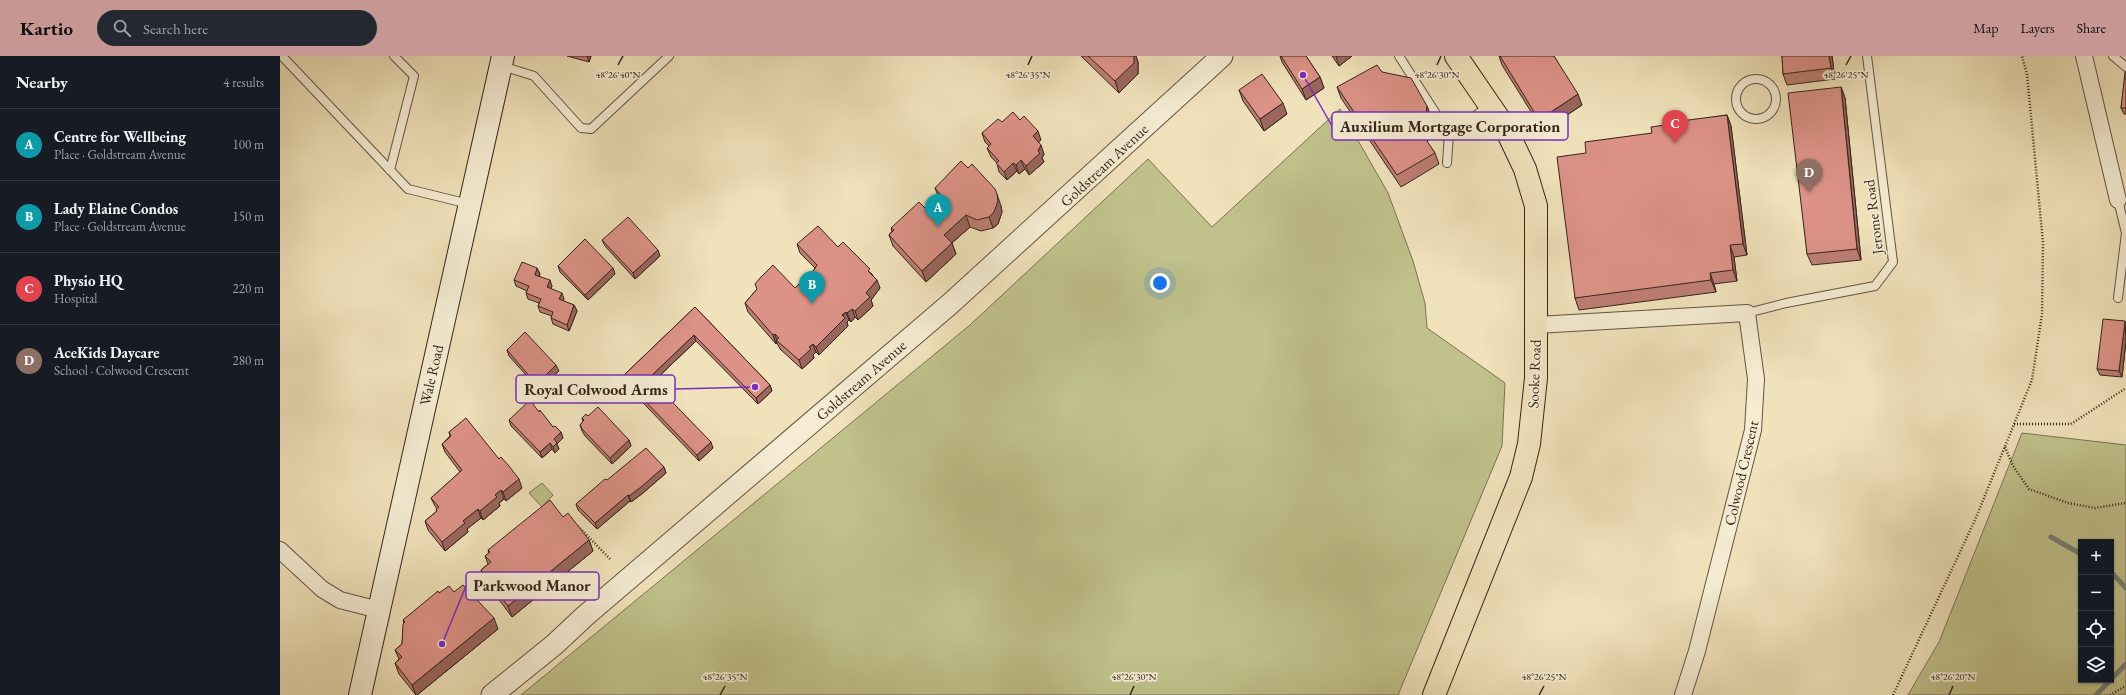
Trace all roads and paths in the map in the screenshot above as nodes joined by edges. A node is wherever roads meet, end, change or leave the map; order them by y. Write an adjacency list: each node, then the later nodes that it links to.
1 (282, 56): 17 (lane)
2 (394, 56): 17 (lane)
3 (669, 56): 11 (lane)
4 (1399, 56): 15 (lane)
5 (1456, 56): 14 (main road, Sooke Road)
6 (1867, 56): 21 (lane, Jerome Road)
7 (2022, 56): 24 (path)
8 (2084, 56): 18 (street)
9 (2114, 56): 12 (lane)
10 (1216, 58): 33 (street, Goldstream Avenue)
11 (502, 61): 19 (main road, Wale Road)
12 (2126, 67)
13 (1776, 95): 13 (lane)
14 (1490, 105): 15 (lane); 22 (main road, Sooke Road)
15 (1449, 134): 16 (lane)
16 (1447, 163)
17 (390, 170): 19 (lane)
18 (2118, 200): 20 (lane)
19 (470, 204): 30 (main road, Wale Road)
20 (2118, 298)
21 (1747, 313): 22 (street); 35 (street, Colwood Crescent)
22 (1536, 326): 34 (main road, Sooke Road)
23 (2126, 388): 24 (path)
24 (2014, 424): 25 (path)
25 (2004, 447): 26 (path); 36 (path)
26 (2126, 503)
27 (576, 524): 29 (path)
28 (280, 550): 30 (street)
29 (610, 559)
30 (379, 610): 32 (main road, Wale Road)
31 (2126, 686): 37 (path)
32 (360, 695)
33 (492, 695)
34 (1434, 695)
35 (1683, 695)
36 (1893, 695)
37 (2110, 695)

